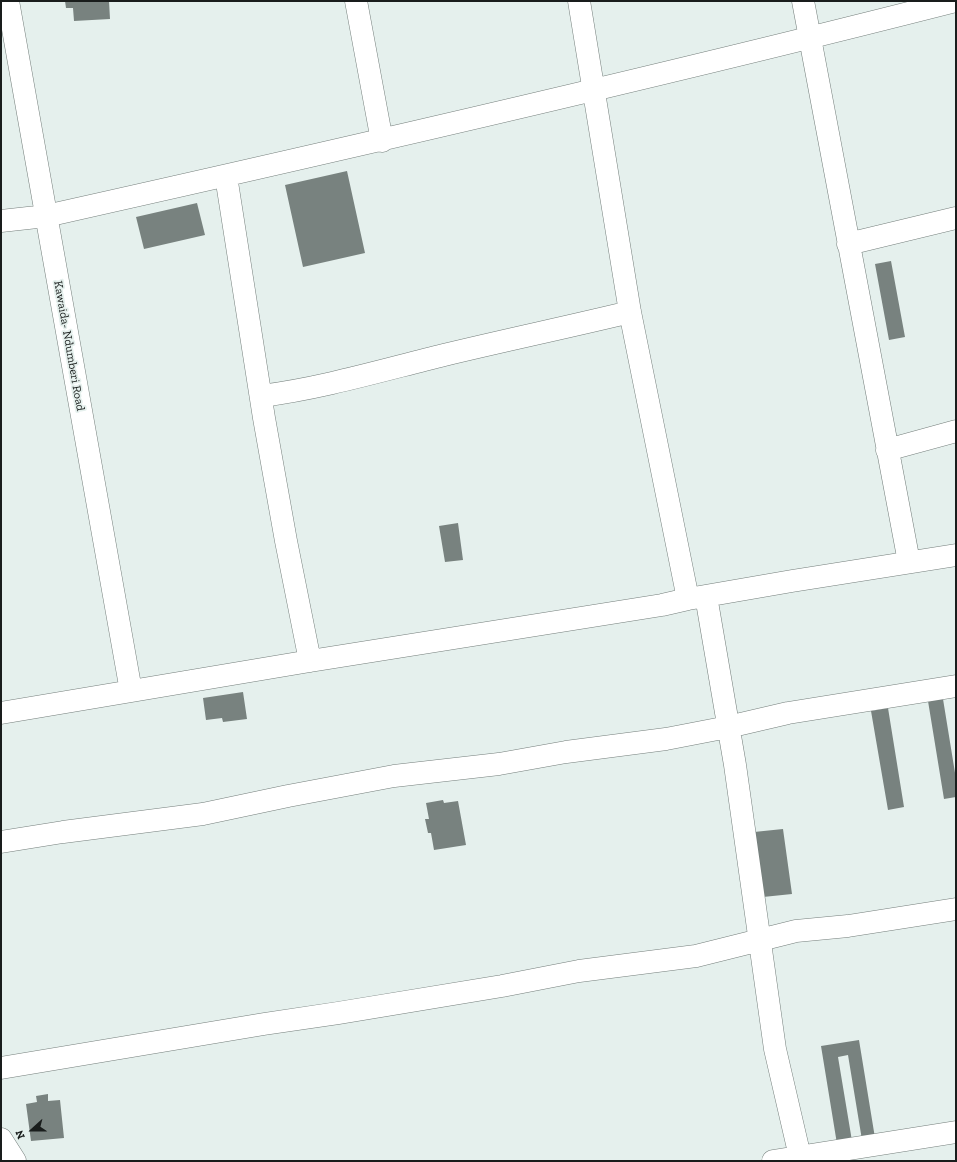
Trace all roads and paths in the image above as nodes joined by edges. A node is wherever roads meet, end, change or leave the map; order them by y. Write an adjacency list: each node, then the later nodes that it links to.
1 (8, 1): 10 (street, Kawaida- Ndumberi Road)
2 (356, 1): 8 (street)
3 (579, 1): 7 (street)
4 (803, 1): 6 (street)
5 (956, 1): 6 (street)
6 (809, 38): 7 (street); 13 (street)
7 (594, 90): 8 (street); 14 (street)
8 (382, 141): 9 (street)
9 (226, 176): 10 (street); 15 (street)
10 (46, 216): 12 (street); 23 (street, Kawaida- Ndumberi Road)
11 (956, 218): 13 (street)
12 (1, 221)
13 (848, 244): 17 (street)
14 (630, 312): 15 (street); 20 (street)
15 (261, 396): 21 (street)
16 (956, 431): 17 (street)
17 (887, 450): 19 (street)
18 (956, 555): 19 (street)
19 (909, 562): 20 (street)
20 (697, 598): 21 (street); 25 (street)
21 (310, 662): 23 (street)
22 (956, 686): 25 (street)
23 (131, 691): 24 (street)
24 (1, 713)
25 (728, 727): 26 (street); 28 (street)
26 (1, 842)
27 (956, 909): 28 (street)
28 (759, 940): 29 (street); 32 (street)
29 (1, 1068)
30 (956, 1132): 32 (street)
31 (1, 1139): 33 (street)
32 (801, 1159): 34 (street)
33 (15, 1161)
34 (773, 1161)

